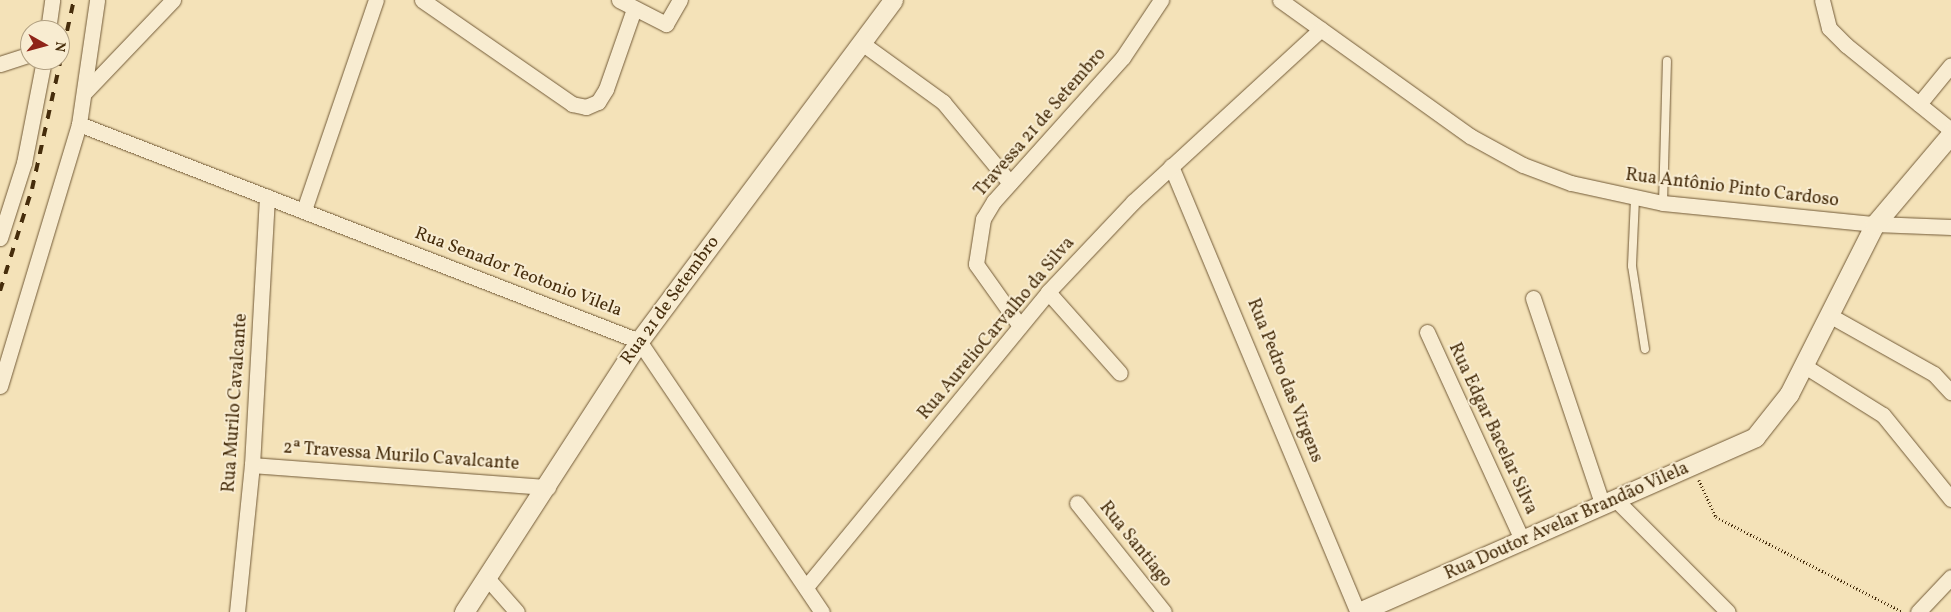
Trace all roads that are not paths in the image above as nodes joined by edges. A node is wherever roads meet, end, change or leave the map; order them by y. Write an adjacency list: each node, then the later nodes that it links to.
1 (52, 0): 13 (street)
2 (97, 0): 21 (street)
3 (173, 0): 21 (street)
4 (376, 0): 30 (street)
5 (422, 0): 12 (street)
6 (619, 0): 12 (street)
7 (680, 0): 12 (street)
8 (893, 0): 15 (street, Rua 21 de Setembro)
9 (1161, 0): 26 (street, Travessa 21 de Setembro)
10 (1822, 0): 22 (street)
11 (1288, 2): 14 (street, Rua Antônio Pinto Cardoso)
12 (634, 10)
13 (49, 20)
14 (1322, 29): 25 (street, Rua AurelioCarvalho da Silva); 28 (street, Rua Antônio Pinto Cardoso)
15 (863, 44): 26 (street); 39 (street, Rua 21 de Setembro)
16 (20, 57): 18 (street)
17 (1667, 61): 29 (lane)
18 (0, 64)
19 (1951, 65): 22 (street)
20 (42, 70): 33 (street)
21 (84, 92): 23 (street)
22 (1919, 104): 24 (street)
23 (79, 124): 27 (street, Rua Senador Teotonio Vilela); 43 (street)
24 (1949, 138): 31 (street, Rua Doutor Avelar Brandão Vilela)
25 (1171, 166): 34 (street, Rua AurelioCarvalho da Silva); 59 (street, Rua Pedro das Virgens)
26 (1010, 183): 37 (street, Travessa 21 de Setembro)
27 (267, 196): 30 (street, Rua Senador Teotonio Vilela); 45 (street, Rua Murilo Cavalcante)
28 (1636, 200): 29 (street, Rua Antônio Pinto Cardoso); 40 (lane)
29 (1663, 203): 31 (street, Rua Antônio Pinto Cardoso)
30 (304, 210): 39 (street, Rua Senador Teotonio Vilela)
31 (1875, 224): 32 (street, Rua Antônio Pinto Cardoso); 36 (street, Rua Doutor Avelar Brandão Vilela)
32 (1951, 227)
33 (0, 238)
34 (1048, 292): 37 (street, Rua AurelioCarvalho da Silva); 42 (street)
35 (1533, 298): 49 (street)
36 (1829, 315): 41 (street, Rua Doutor Avelar Brandão Vilela); 44 (street)
37 (1020, 326): 53 (street, Rua AurelioCarvalho da Silva)
38 (1427, 332): 50 (street, Rua Edgar Bacelar Silva)
39 (639, 341): 46 (street, Rua 21 de Setembro); 53 (street)
40 (1645, 350)
41 (1803, 365): 47 (street); 49 (street, Rua Doutor Avelar Brandão Vilela)
42 (1120, 373)
43 (0, 386)
44 (1951, 392)
45 (252, 465): 46 (street, 2ª Travessa Murilo Cavalcante); 54 (street, Rua Murilo Cavalcante)
46 (548, 486): 52 (street, Rua 21 de Setembro)
47 (1951, 499)
48 (1077, 503): 58 (street, Rua Santiago)
49 (1610, 503): 50 (street, Rua Doutor Avelar Brandão Vilela); 60 (street)
50 (1523, 542): 59 (street, Rua Doutor Avelar Brandão Vilela)
51 (1951, 577): 61 (street)
52 (487, 578): 55 (street, Rua 21 de Setembro); 56 (street)
53 (806, 587): 57 (street)
54 (237, 612)
55 (464, 612)
56 (517, 612)
57 (822, 612)
58 (1164, 612)
59 (1359, 612)
60 (1728, 612)
61 (1918, 612)

